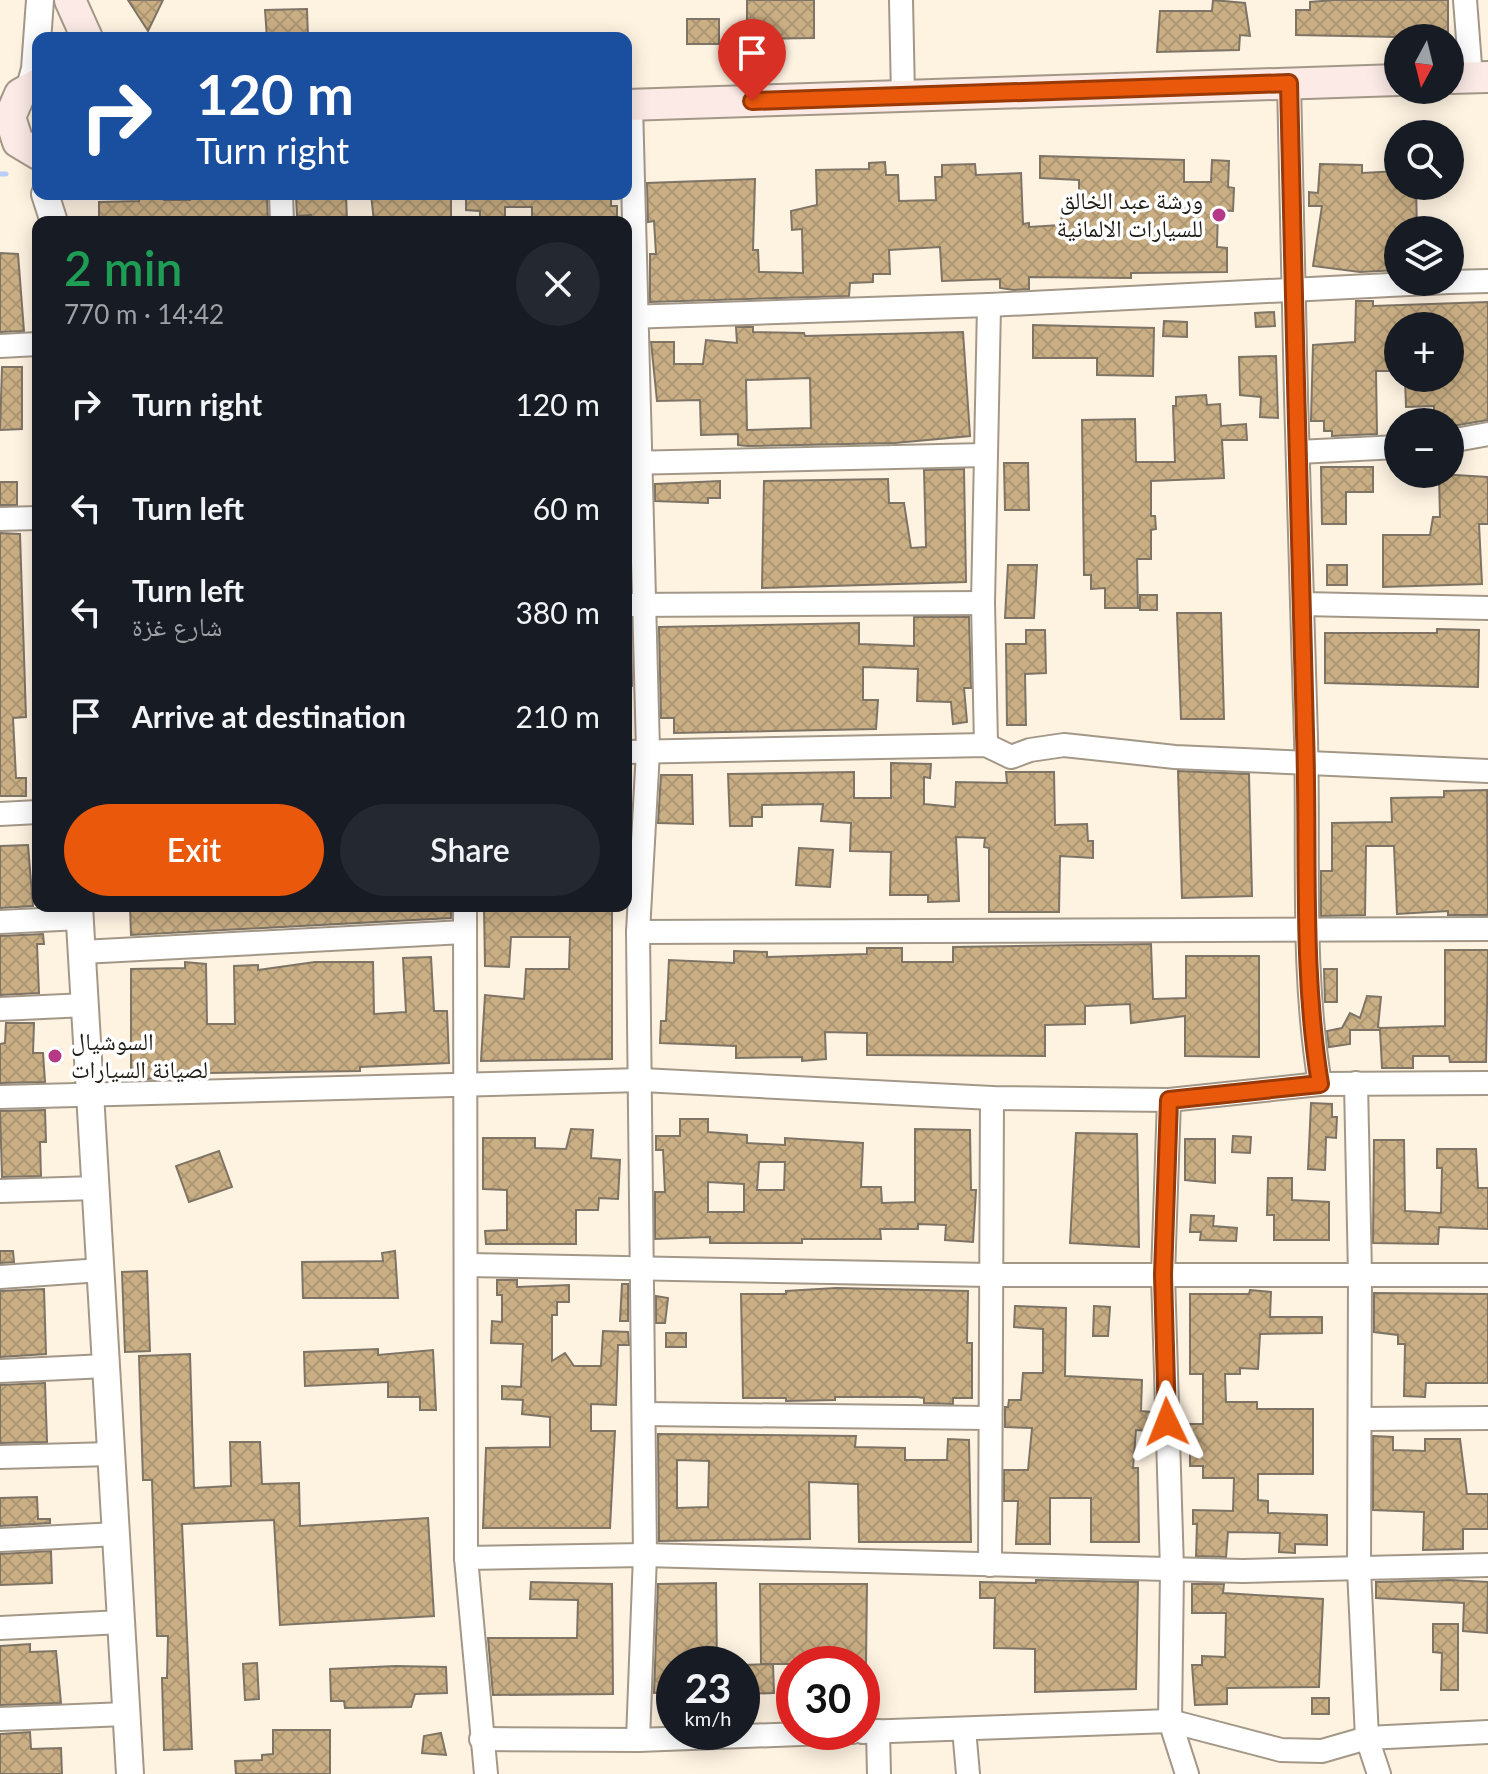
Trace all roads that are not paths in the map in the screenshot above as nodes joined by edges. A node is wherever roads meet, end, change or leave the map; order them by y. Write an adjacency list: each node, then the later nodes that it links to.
1 (40, 0): 5 (street)
2 (69, 0): 6 (street); 7 (main road)
3 (901, 0): 12 (street)
4 (1465, 0): 9 (street)
5 (38, 32)
6 (69, 32)
7 (84, 32)
8 (32, 74): 13 (street)
9 (1470, 78)
10 (1384, 80): 11 (main road)
11 (1289, 83): 12 (main road); 19 (street)
12 (903, 95): 14 (main road)
13 (20, 96): 15 (main road)
14 (632, 105)
15 (28, 155)
16 (1488, 281): 17 (street)
17 (1464, 282)
18 (1384, 285): 19 (street)
19 (1293, 290): 20 (street); 27 (street)
20 (989, 305): 21 (street); 28 (street)
21 (632, 317): 29 (street)
22 (32, 344): 23 (street)
23 (0, 346)
24 (1488, 434): 25 (street)
25 (1464, 438)
26 (1384, 448): 27 (street)
27 (1298, 452): 34 (street)
28 (985, 455): 29 (street); 32 (street)
29 (635, 462): 33 (street)
30 (32, 518): 31 (street)
31 (0, 519)
32 (983, 603): 33 (street); 36 (street)
33 (636, 604): 37 (street)
34 (1302, 604): 35 (street); 38 (street)
35 (1488, 608)
36 (986, 745): 37 (street); 38 (street)
37 (637, 752): 48 (street)
38 (1306, 762): 39 (street); 46 (street)
39 (1488, 771)
40 (32, 812): 41 (street)
41 (0, 814)
42 (79, 912): 44 (street); 49 (street)
43 (465, 912): 47 (street)
44 (0, 922)
45 (1488, 929): 46 (street)
46 (1306, 931): 48 (street); 56 (street)
47 (464, 932): 49 (street); 55 (street)
48 (638, 932): 52 (street)
49 (82, 952): 50 (street)
50 (86, 1005): 51 (street); 57 (street)
51 (0, 1009)
52 (642, 1080): 55 (street); 59 (street); 64 (street)
53 (1356, 1083): 54 (street); 56 (street); 68 (street)
54 (1488, 1083)
55 (466, 1084): 57 (street); 63 (street)
56 (1320, 1084): 60 (street)
57 (88, 1094): 58 (street); 61 (street)
58 (0, 1097)
59 (992, 1098): 60 (street); 66 (street)
60 (1169, 1100): 67 (street)
61 (95, 1188): 62 (street); 65 (street)
62 (0, 1191)
63 (467, 1265): 64 (street); 82 (street)
64 (643, 1269): 66 (street); 73 (street)
65 (101, 1270): 70 (street); 71 (street)
66 (990, 1275): 67 (street); 74 (street)
67 (1163, 1275): 68 (street); 85 (street)
68 (1360, 1275): 69 (street); 76 (street)
69 (1488, 1275)
70 (0, 1277)
71 (106, 1366): 72 (street); 77 (street)
72 (0, 1371)
73 (644, 1414): 74 (street); 81 (street)
74 (988, 1418): 83 (street)
75 (1488, 1418): 76 (street)
76 (1360, 1419): 86 (street)
77 (112, 1454): 78 (street); 79 (street)
78 (0, 1457)
79 (117, 1534): 80 (street); 87 (street)
80 (0, 1540)
81 (645, 1555): 82 (street); 83 (street); 98 (street)
82 (466, 1558): 97 (street)
83 (990, 1565): 85 (street)
84 (1488, 1565): 86 (street)
85 (1172, 1569): 86 (street); 91 (street)
86 (1359, 1569): 96 (street)
87 (122, 1622): 88 (street); 89 (street)
88 (0, 1628)
89 (126, 1714): 90 (street); 100 (street)
90 (0, 1719)
91 (1170, 1721): 92 (street); 96 (street); 104 (street)
92 (964, 1729): 93 (street); 103 (street)
93 (880, 1731)
94 (1488, 1732): 96 (street)
95 (776, 1735): 98 (street)
96 (1367, 1738): 105 (street)
97 (481, 1739): 98 (street); 101 (street)
98 (638, 1740)
99 (874, 1750): 102 (street)
100 (130, 1774)
101 (486, 1774)
102 (879, 1774)
103 (968, 1774)
104 (1187, 1774)
105 (1379, 1774)

